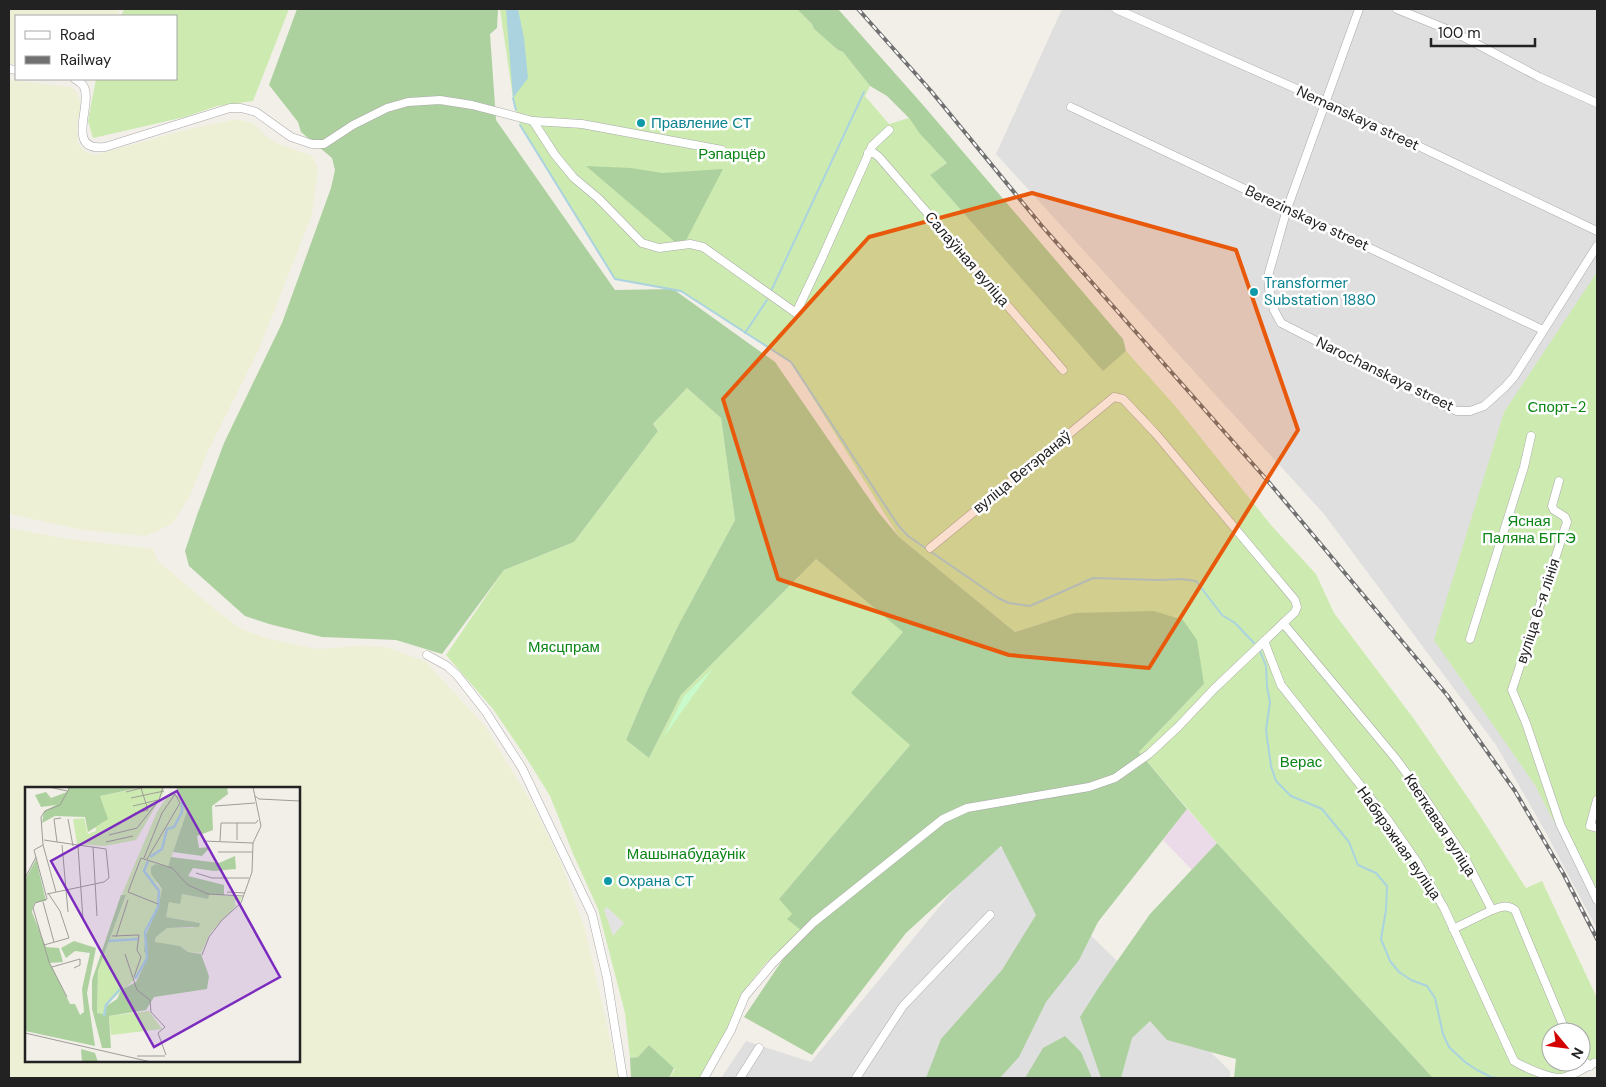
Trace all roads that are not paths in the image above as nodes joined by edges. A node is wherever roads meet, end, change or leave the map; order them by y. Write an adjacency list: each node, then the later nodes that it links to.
1 (1116, 9): 5 (street, Nemanskaya street)
2 (1359, 9): 5 (street)
3 (1398, 9): 6 (street)
4 (76, 80): 8 (street)
5 (1326, 102): 12 (street); 13 (street, Nemanskaya street)
6 (1597, 104)
7 (1070, 107): 12 (street, Berezinskaya street)
8 (533, 121): 10 (street); 11 (street)
9 (889, 130): 11 (street)
10 (722, 150)
11 (868, 153): 16 (street, Салаўіная вуліца)
12 (1287, 209): 15 (street, Berezinskaya street); 15 (street, Narochanskaya street)
13 (1597, 231)
14 (1597, 246): 15 (street, Narochanskaya street)
15 (1543, 330)
16 (1063, 370)
17 (1531, 436): 21 (street)
18 (1559, 481): 26 (street, вуліца 6-я лінія)
19 (930, 548): 20 (street, вуліца Ветэранаў)
20 (1283, 623): 22 (street); 27 (street, Кветкавая вуліца)
21 (1470, 639)
22 (1264, 641): 29 (street, Набярэжная вуліца); 34 (street)
23 (427, 655): 33 (street)
24 (1597, 800): 25 (street)
25 (1594, 827)
26 (1597, 900)
27 (1492, 910): 29 (street); 30 (street)
28 (990, 916): 36 (street)
29 (1453, 929): 32 (street, Набярэжная вуліца)
30 (1562, 1022)
31 (759, 1048): 35 (street)
32 (1576, 1072)
33 (623, 1078)
34 (704, 1078)
35 (740, 1078)
36 (856, 1078)

